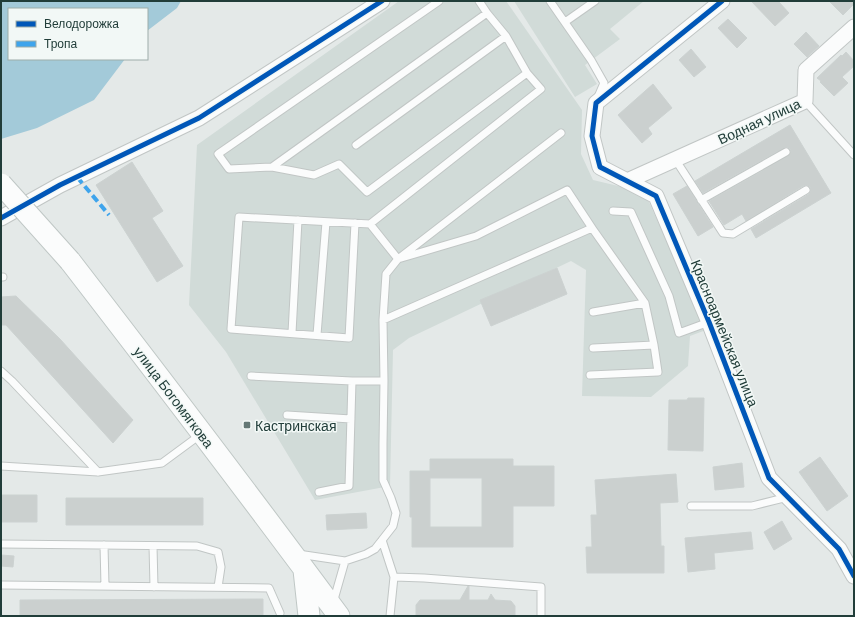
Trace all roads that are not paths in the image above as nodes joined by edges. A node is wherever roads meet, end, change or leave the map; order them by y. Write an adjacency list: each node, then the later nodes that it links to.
1 (382, 1): 25 (street)
2 (439, 1): 19 (lane)
3 (478, 1): 7 (lane)
4 (550, 1): 8 (lane)
5 (595, 1): 8 (lane)
6 (722, 1): 13 (street)
7 (487, 13): 10 (lane); 19 (lane)
8 (565, 22): 13 (lane)
9 (854, 27): 12 (street, Водная улица)
10 (506, 36): 11 (lane); 15 (lane)
11 (527, 73): 19 (lane); 29 (lane)
12 (805, 101): 17 (lane); 18 (street, Водная улица)
13 (596, 103): 20 (street, Красноармейская улица)
14 (561, 133): 31 (lane)
15 (356, 146)
16 (786, 152): 23 (lane)
17 (854, 155)
18 (675, 159): 20 (street, Водная улица); 23 (lane)
19 (272, 167)
20 (627, 181): 35 (street, Красноармейская улица)
21 (1, 184): 47 (main road, улица Богомягкова, bridge)
22 (806, 190): 23 (lane)
23 (701, 200)
24 (613, 211): 35 (lane)
25 (1, 218)
26 (298, 220): 27 (lane); 36 (lane); 36 (lane)
27 (326, 222): 28 (lane); 37 (lane)
28 (355, 223): 29 (lane); 37 (lane)
29 (370, 224): 31 (lane)
30 (592, 228): 31 (lane); 32 (lane); 34 (lane)
31 (398, 259): 34 (lane)
32 (645, 303): 33 (lane); 38 (lane)
33 (592, 312)
34 (383, 320): 44 (lane)
35 (709, 322): 51 (street, Красноармейская улица)
36 (292, 333): 37 (lane)
37 (317, 335)
38 (654, 345): 39 (lane); 41 (lane)
39 (593, 348)
40 (1, 371): 49 (lane)
41 (590, 375)
42 (251, 376): 43 (lane)
43 (352, 381): 44 (lane); 46 (lane)
44 (384, 381): 53 (lane)
45 (287, 415): 46 (lane)
46 (351, 418): 50 (lane)
47 (202, 433): 49 (lane); 57 (main road, улица Богомягкова)
48 (1, 466): 49 (lane)
49 (98, 472)
50 (319, 492)
51 (788, 497): 52 (lane); 59 (street, Красноармейская улица)
52 (691, 506)
53 (382, 540): 58 (lane); 60 (lane)
54 (1, 544): 55 (lane)
55 (104, 545): 56 (lane); 62 (lane)
56 (153, 546): 63 (lane); 64 (lane)
57 (298, 560): 58 (lane); 65 (main road, улица Богомягкова); 67 (main road)
58 (345, 561): 65 (lane)
59 (854, 576)
60 (394, 577): 68 (lane); 69 (lane)
61 (1, 585): 62 (lane)
62 (105, 586): 63 (lane)
63 (154, 587): 64 (lane)
64 (218, 587): 66 (lane)
65 (336, 611)
66 (280, 613)
67 (309, 616)
68 (390, 616)
69 (541, 616)

